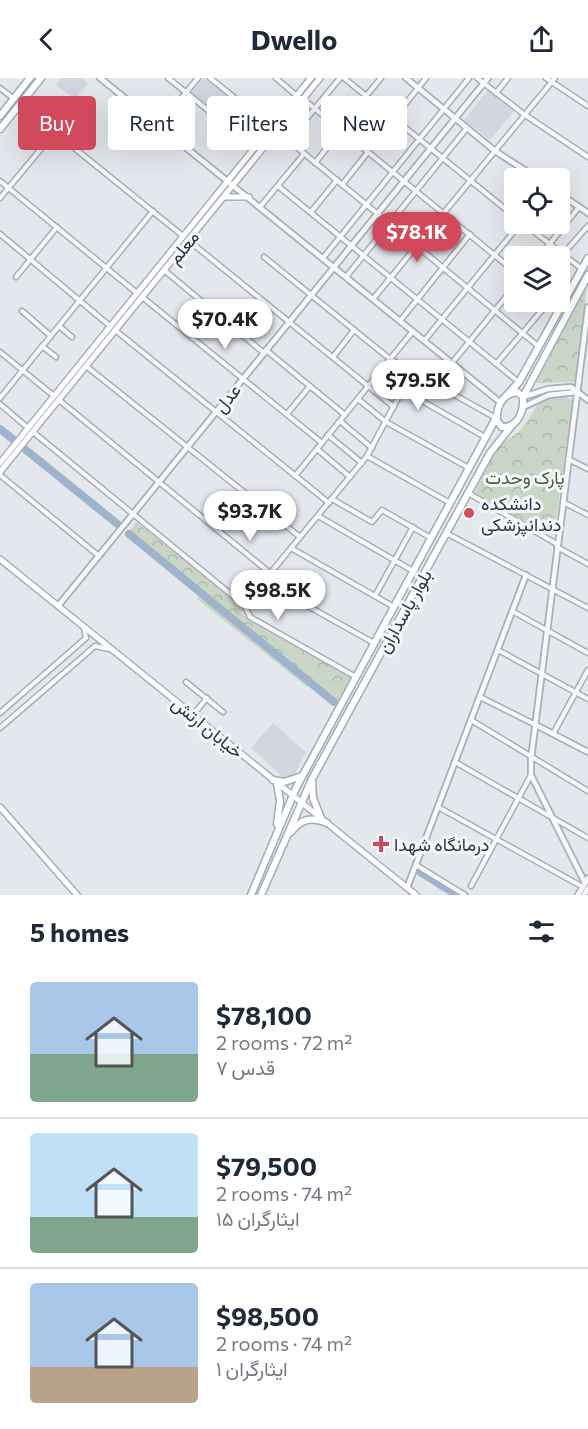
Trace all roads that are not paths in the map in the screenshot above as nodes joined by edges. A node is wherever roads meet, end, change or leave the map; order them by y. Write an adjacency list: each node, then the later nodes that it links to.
1 (30, 78): 33 (main road)
2 (41, 78): 25 (main road)
3 (100, 78): 26 (street)
4 (168, 78): 23 (street)
5 (198, 78): 23 (street)
6 (210, 78): 28 (street)
7 (276, 78): 29 (street)
8 (311, 78): 30 (main road, معلم)
9 (320, 78): 31 (main road, معلم)
10 (342, 78): 32 (street); 39 (street)
11 (381, 78): 32 (street)
12 (406, 78): 22 (street)
13 (426, 78): 22 (street)
14 (469, 78): 40 (street)
15 (477, 78): 20 (street)
16 (488, 78): 20 (street, عدل)
17 (508, 78): 24 (street)
18 (546, 78): 19 (street)
19 (553, 80): 37 (street); 43 (street)
20 (483, 83): 24 (street); 45 (street, عدل)
21 (0, 88): 33 (street)
22 (418, 88): 34 (street); 40 (street)
23 (186, 92): 27 (street); 38 (street)
24 (495, 93): 43 (street)
25 (26, 96)
26 (123, 96)
27 (183, 96)
28 (233, 96)
29 (299, 96)
30 (301, 96)
31 (301, 96)
32 (366, 96)
33 (14, 99): 44 (main road)
34 (407, 102)
35 (309, 105): 39 (street)
36 (18, 106): 47 (main road)
37 (588, 106)
38 (207, 109)
39 (314, 109): 41 (street); 42 (street)
40 (444, 110): 45 (street); 49 (street)
41 (321, 114)
42 (309, 115)
43 (525, 115): 59 (street); 62 (street)
44 (0, 116)
45 (455, 118): 46 (street); 50 (street, عدل)
46 (466, 128): 59 (street); 63 (street)
47 (0, 129)
48 (407, 129): 49 (street)
49 (420, 140): 50 (street); 66 (street)
50 (430, 148): 63 (street); 69 (street, عدل)
51 (40, 150): 74 (street)
52 (77, 150): 84 (street)
53 (190, 150): 71 (street)
54 (254, 150): 71 (main road, معلم)
55 (257, 150): 71 (main road, معلم)
56 (299, 150): 61 (street)
57 (325, 150): 64 (street)
58 (366, 150): 60 (street)
59 (495, 151): 65 (street); 70 (street)
60 (368, 152): 66 (street); 72 (street)
61 (304, 154): 64 (street); 73 (street)
62 (588, 157)
63 (442, 158): 70 (street); 75 (street)
64 (315, 163): 67 (street)
65 (521, 168)
66 (393, 172): 69 (street); 80 (street)
67 (337, 180): 72 (street); 85 (street)
68 (0, 181): 74 (street)
69 (404, 181): 75 (street); 88 (street, عدل)
70 (471, 181): 83 (street); 86 (street)
71 (231, 183): 76 (main road, معلم); 77 (street); 97 (main road, معلم)
72 (342, 185): 80 (street)
73 (278, 186): 81 (street); 85 (street)
74 (9, 188): 78 (street); 91 (street)
75 (416, 191): 86 (street); 89 (street)
76 (224, 197): 77 (main road); 97 (main road, معلم)
77 (249, 197): 81 (street)
78 (0, 198)
79 (570, 201): 82 (street)
80 (366, 205): 88 (street); 96 (street)
81 (260, 207): 106 (street)
82 (579, 207): 87 (street); 98 (street)
83 (504, 208)
84 (153, 211): 97 (street); 112 (street)
85 (311, 213): 96 (street)
86 (444, 213): 93 (street); 100 (street)
87 (588, 213)
88 (377, 214): 89 (street); 99 (street, عدل)
89 (389, 224): 100 (street); 104 (street)
90 (588, 226): 102 (street)
91 (57, 228): 108 (street); 112 (street)
92 (0, 234): 108 (street)
93 (470, 234): 103 (street); 113 (street)
94 (513, 234): 103 (street)
95 (536, 234): 98 (street)
96 (340, 237): 99 (street); 106 (street)
97 (186, 238): 115 (main road, معلم); 122 (main road, معلم); 136 (street)
98 (550, 244): 101 (street)
99 (351, 246): 104 (street); 111 (street, عدل)
100 (417, 246): 113 (street); 119 (street)
101 (553, 246)
102 (570, 246)
103 (494, 255): 110 (street); 120 (street)
104 (363, 256): 118 (street); 119 (street)
105 (264, 257): 123 (street)
106 (323, 258): 111 (street)
107 (588, 258): 114 (main road)
108 (30, 260): 117 (street); 125 (street)
109 (570, 260): 114 (street)
110 (504, 263)
111 (334, 267): 118 (street); 123 (street, عدل)
112 (106, 268): 122 (street); 125 (street)
113 (443, 268): 120 (street); 126 (street)
114 (582, 269): 121 (main road)
115 (164, 270): 122 (main road, معلم); 149 (street)
116 (588, 275): 166 (main road)
117 (16, 277)
118 (346, 277): 124 (street)
119 (390, 278): 124 (street); 126 (street)
120 (467, 288): 130 (street); 134 (street)
121 (570, 290)
122 (140, 295): 138 (main road, معلم); 159 (street)
123 (311, 295): 136 (street, عدل); 139 (street)
124 (373, 299): 135 (street)
125 (80, 300): 137 (street); 138 (street)
126 (417, 300): 134 (street); 135 (street)
127 (504, 300): 130 (street)
128 (588, 307): 133 (street)
129 (22, 311): 142 (street)
130 (495, 311): 141 (street); 145 (street)
131 (542, 312): 141 (street)
132 (558, 312): 148 (main road)
133 (588, 314): 146 (street)
134 (441, 320): 144 (street); 145 (street)
135 (400, 321): 140 (street)
136 (290, 322): 149 (street, عدل); 152 (street)
137 (59, 326): 142 (street); 143 (street)
138 (113, 328): 156 (main road, معلم); 168 (main road, معلم); 175 (street)
139 (354, 330): 152 (street); 153 (street)
140 (413, 331): 144 (street); 153 (street)
141 (522, 333): 148 (street); 155 (street)
142 (51, 336): 147 (street)
143 (72, 337)
144 (424, 340): 154 (street)
145 (469, 342): 154 (street); 155 (street)
146 (586, 344): 164 (street)
147 (42, 346): 151 (street); 157 (street)
148 (539, 347): 165 (main road)
149 (265, 351): 159 (street, عدل); 162 (street)
150 (0, 352): 157 (street)
151 (56, 357)
152 (333, 357): 161 (street)
153 (390, 359): 158 (street); 161 (street)
154 (452, 363): 171 (street)
155 (496, 364): 160 (street)
156 (86, 366): 168 (main road, معلم); 187 (street)
157 (22, 371): 167 (street); 168 (street)
158 (412, 372): 163 (street); 178 (street)
159 (243, 379): 175 (street, عدل); 176 (street)
160 (515, 379)
161 (369, 385): 169 (street); 173 (street)
162 (310, 386): 176 (street); 177 (street)
163 (403, 390): 173 (street); 184 (street)
164 (577, 392): 166 (street); 170 (street); 174 (street); 191 (street)
165 (507, 395): 166 (main road); 171 (main road, بلوار پاسداران)
166 (523, 397): 174 (main road)
167 (0, 398)
168 (56, 398): 182 (main road, معلم); 199 (street)
169 (358, 399): 177 (street); 180 (street)
170 (588, 400)
171 (501, 403): 178 (main road, بلوار پاسداران)
172 (0, 404): 182 (street)
173 (394, 407): 180 (street)
174 (523, 407): 181 (main road, بلوار پاسداران)
175 (216, 412): 187 (street, عدل); 197 (street)
176 (287, 414): 186 (street)
177 (345, 415): 179 (street)
178 (496, 418): 181 (main road); 184 (main road, بلوار پاسداران)
179 (340, 421): 183 (street); 188 (street)
180 (386, 422): 188 (street); 194 (street)
181 (513, 424): 185 (main road, بلوار پاسداران)
182 (30, 430): 192 (main road, معلم); 196 (main road, معلم); 204 (street)
183 (328, 435): 186 (street); 193 (street)
184 (487, 437): 185 (main road); 194 (main road, بلوار پاسداران)
185 (498, 442): 200 (main road, بلوار پاسداران)
186 (322, 443): 189 (street)
187 (187, 448): 199 (street, عدل); 209 (street)
188 (372, 448): 190 (street)
189 (317, 449): 197 (street); 198 (street)
190 (367, 456): 193 (street); 203 (street)
191 (568, 459): 195 (street); 202 (street)
192 (0, 463)
193 (362, 463): 198 (street)
194 (470, 468): 203 (main road, بلوار پاسداران)
195 (588, 470)
196 (0, 474): 213 (street)
197 (295, 476): 201 (street)
198 (350, 477): 201 (street)
199 (159, 483): 204 (street, عدل); 218 (street)
200 (468, 493): 208 (main road, بلوار پاسداران); 211 (street)
201 (330, 501): 206 (street); 207 (street)
202 (563, 502): 205 (street); 211 (street)
203 (451, 503): 210 (main road, بلوار پاسداران)
204 (134, 514): 213 (street, عدل); 223 (street)
205 (588, 515)
206 (318, 516): 209 (street); 215 (street)
207 (413, 527): 210 (street); 215 (street)
208 (446, 533): 219 (street); 254 (main road, بلوار پاسداران)
209 (300, 537): 212 (street)
210 (432, 538): 217 (main road, بلوار پاسداران)
211 (557, 546): 216 (street); 221 (street)
212 (291, 548): 218 (street); 222 (street)
213 (99, 556): 224 (street, عدل)
214 (0, 559): 224 (main road, خیابان ارتش)
215 (394, 561): 217 (street); 222 (street)
216 (588, 564)
217 (414, 572): 225 (main road, بلوار پاسداران)
218 (270, 573): 220 (street)
219 (526, 575): 221 (street); 227 (street)
220 (263, 581): 223 (street); 230 (street)
221 (552, 588): 226 (street); 229 (street)
222 (375, 596): 225 (street)
223 (244, 605): 236 (street)
224 (58, 606): 228 (main road, خیابان ارتش)
225 (394, 607): 230 (main road, بلوار پاسداران)
226 (587, 607)
227 (512, 611): 229 (street); 232 (street)
228 (84, 627): 231 (main road, خیابان ارتش); 243 (street)
229 (546, 630): 233 (street); 235 (street)
230 (375, 643): 236 (main road, بلوار پاسداران)
231 (112, 650): 244 (main road, خیابان ارتش); 247 (street)
232 (498, 650): 235 (street); 239 (street)
233 (588, 653)
234 (588, 670): 238 (street)
235 (541, 673): 238 (street); 246 (street)
236 (356, 677): 253 (main road, بلوار پاسداران)
237 (186, 682): 240 (street)
238 (576, 693): 241 (street); 248 (street)
239 (480, 696): 245 (street); 246 (street)
240 (207, 698): 242 (street); 244 (street)
241 (588, 699)
242 (223, 712)
243 (0, 713)
244 (193, 715): 255 (main road, خیابان ارتش)
245 (471, 720): 250 (street); 251 (street)
246 (534, 724): 248 (street); 250 (street)
247 (0, 728)
248 (553, 734): 249 (street)
249 (588, 752)
250 (531, 759): 252 (street); 256 (street)
251 (455, 762): 258 (street); 261 (street)
252 (531, 775): 258 (street); 263 (street)
253 (302, 776): 255 (main road); 257 (main road, بلوار پاسداران)
254 (312, 779): 259 (main road, بلوار پاسداران); 262 (main road)
255 (275, 781): 257 (main road, خیابان ارتش); 268 (main road)
256 (588, 791)
257 (292, 795): 259 (main road, خیابان ارتش); 268 (main road, بلوار پاسداران)
258 (518, 799): 263 (street); 267 (street)
259 (300, 802): 262 (main road, خیابان ارتش); 265 (main road, بلوار پاسداران)
260 (0, 807): 274 (main road)
261 (438, 807): 267 (street); 269 (street)
262 (321, 818): 264 (main road, خیابان ارتش)
263 (554, 820): 266 (street); 272 (street)
264 (327, 823): 265 (main road); 273 (main road, خیابان ارتش)
265 (286, 837): 276 (main road, بلوار پاسداران)
266 (588, 838)
267 (496, 839): 271 (street); 272 (street)
268 (273, 842): 275 (main road)
269 (416, 865): 273 (street); 278 (street)
270 (588, 878): 272 (street)
271 (471, 886)
272 (586, 887): 279 (street); 280 (street)
273 (407, 888): 277 (main road, خیابان ارتش)
274 (77, 895)
275 (251, 895)
276 (261, 895)
277 (416, 895)
278 (465, 895)
279 (578, 895)
280 (584, 895)

